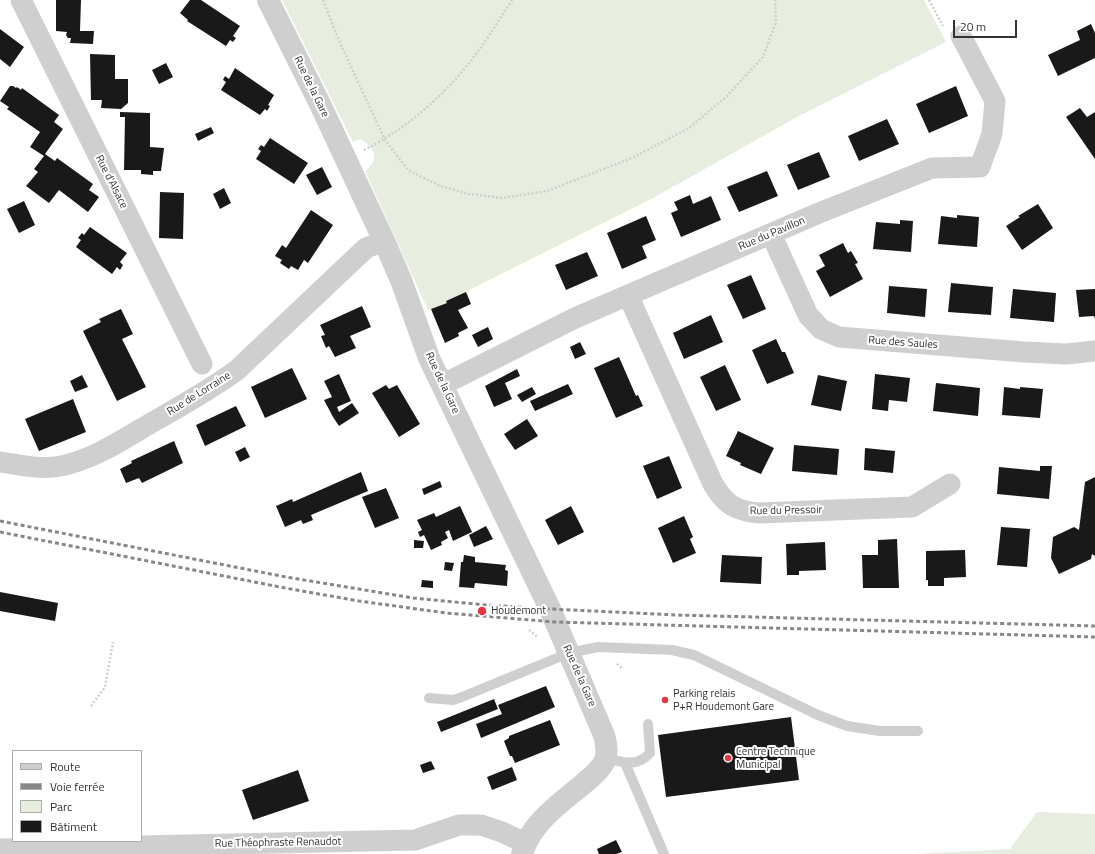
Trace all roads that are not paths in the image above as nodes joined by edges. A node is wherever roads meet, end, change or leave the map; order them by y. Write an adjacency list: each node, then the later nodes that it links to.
1 (21, 0): 8 (street, Rue d'Alsace)
2 (268, 0): 5 (street, Rue de la Gare)
3 (961, 36): 4 (street, Rue du Pavillon)
4 (771, 234): 6 (street, Rue du Pavillon); 7 (street, Rue des Saules)
5 (384, 241): 9 (street, Rue de la Gare); 10 (street, Rue de Lorraine)
6 (628, 295): 9 (street, Rue du Pavillon); 11 (street, Rue du Pressoir)
7 (1095, 351)
8 (202, 364)
9 (442, 386): 12 (street, Rue de la Gare)
10 (0, 462)
11 (950, 484)
12 (569, 653): 13 (lane); 15 (lane); 16 (street, Rue de la Gare)
13 (429, 698)
14 (648, 724): 16 (lane)
15 (918, 731)
16 (611, 763): 17 (street); 19 (lane)
17 (524, 848): 18 (street, Rue Théophraste Renaudot)
18 (0, 849)
19 (664, 854)

